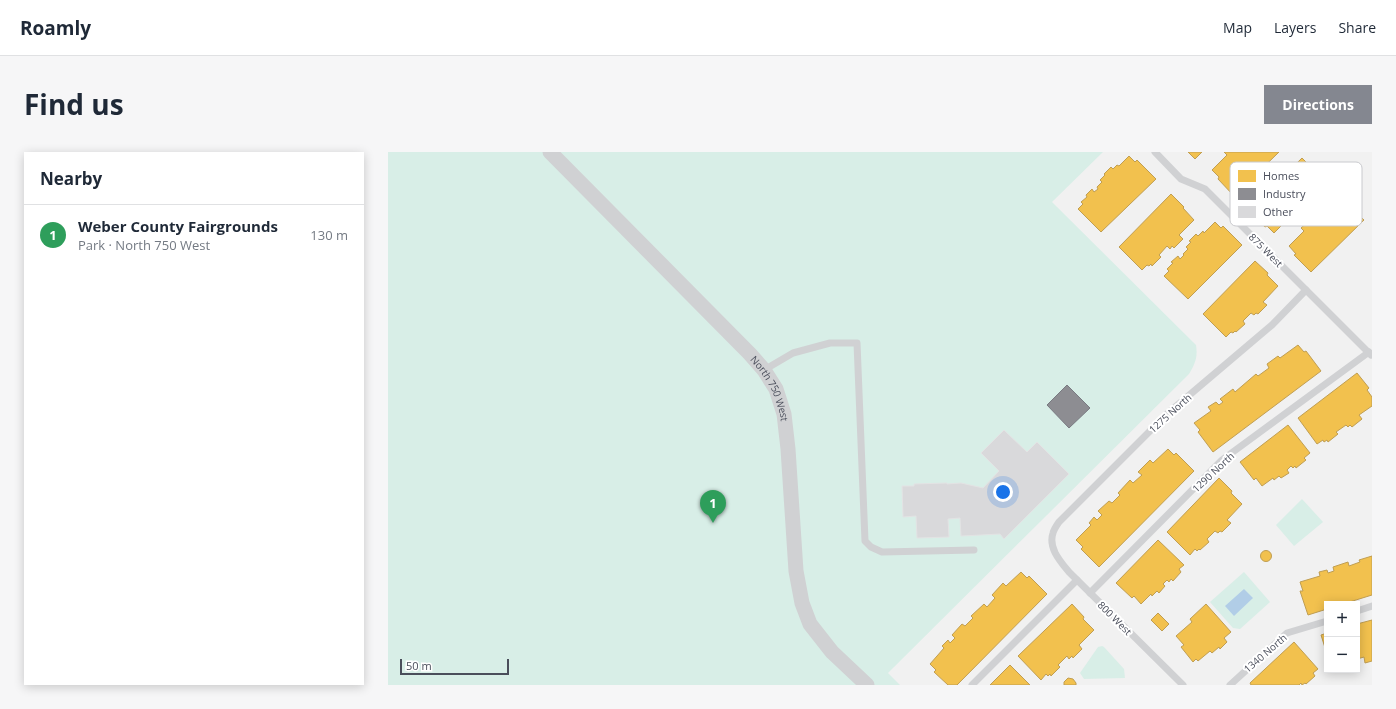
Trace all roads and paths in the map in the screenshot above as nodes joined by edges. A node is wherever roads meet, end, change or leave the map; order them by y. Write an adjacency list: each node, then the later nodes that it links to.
1 (550, 152): 7 (street, North 750 West)
2 (1155, 152): 3 (lane, 875 West)
3 (1230, 214)
4 (1242, 226): 5 (lane, 875 West)
5 (1306, 290): 6 (lane, 875 West); 8 (lane, 1275 North)
6 (1370, 354): 11 (lane, 1290 North)
7 (764, 370): 9 (lane); 15 (street, North 750 West)
8 (1052, 548): 10 (lane, 800 West)
9 (974, 550)
10 (1077, 580): 11 (lane, 800 West); 16 (lane)
11 (1090, 593): 17 (lane, 800 West)
12 (1372, 606): 13 (lane)
13 (1360, 610)
14 (1324, 622): 18 (lane, 1340 North)
15 (867, 685)
16 (972, 685)
17 (1183, 685)
18 (1230, 685)

